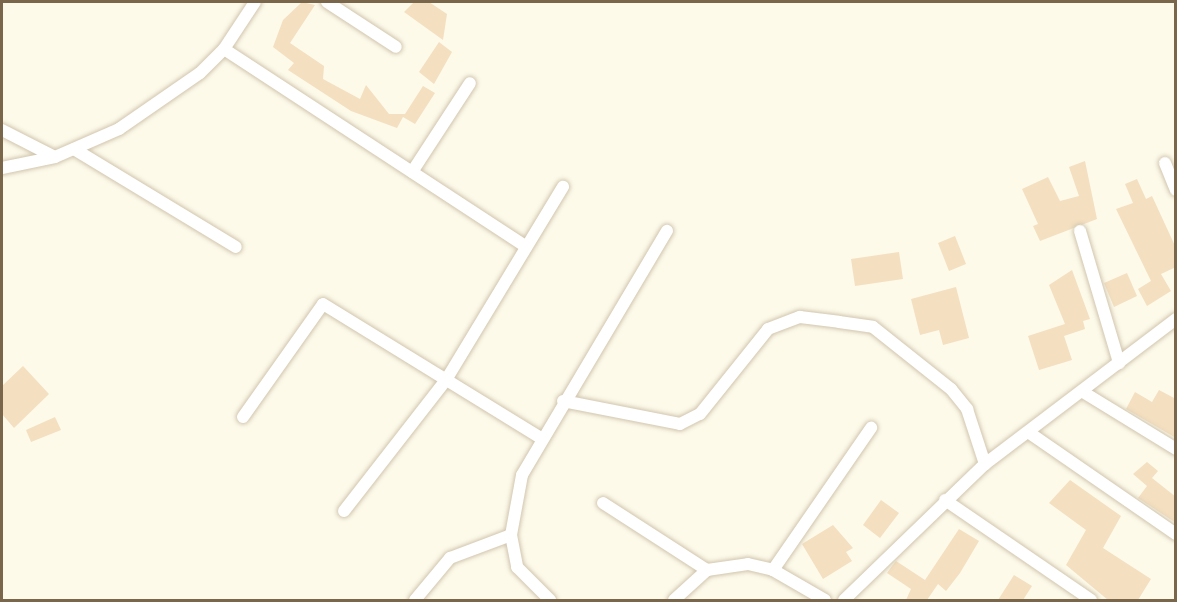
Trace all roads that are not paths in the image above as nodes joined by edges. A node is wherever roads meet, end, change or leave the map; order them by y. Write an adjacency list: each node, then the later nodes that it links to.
1 (255, 2): 4 (street)
2 (327, 2): 3 (street)
3 (396, 46)
4 (224, 50): 7 (street); 11 (street)
5 (470, 83): 11 (street)
6 (2, 130): 8 (street)
7 (74, 149): 8 (street); 17 (street)
8 (55, 157): 10 (street)
9 (1165, 163): 13 (street)
10 (2, 168)
11 (412, 172): 16 (street)
12 (563, 187): 16 (street)
13 (1176, 190)
14 (667, 231): 22 (street)
15 (1080, 231): 19 (street)
16 (525, 246): 20 (street)
17 (236, 247)
18 (1174, 322): 19 (street)
19 (1119, 363): 21 (street)
20 (446, 380): 23 (street); 26 (street); 31 (street)
21 (1083, 392): 25 (street); 27 (street)
22 (563, 401): 26 (street); 28 (street)
23 (243, 417)
24 (871, 428): 35 (street)
25 (1030, 434): 28 (street); 32 (street)
26 (541, 438): 33 (street)
27 (1176, 449)
28 (985, 464): 29 (street)
29 (945, 500): 40 (street); 41 (street)
30 (603, 503): 34 (street)
31 (344, 511)
32 (1176, 534)
33 (511, 535): 36 (street); 37 (street)
34 (707, 570): 35 (street); 38 (street)
35 (773, 570): 39 (street)
36 (415, 600)
37 (550, 600)
38 (674, 600)
39 (825, 600)
40 (844, 600)
41 (1092, 600)

